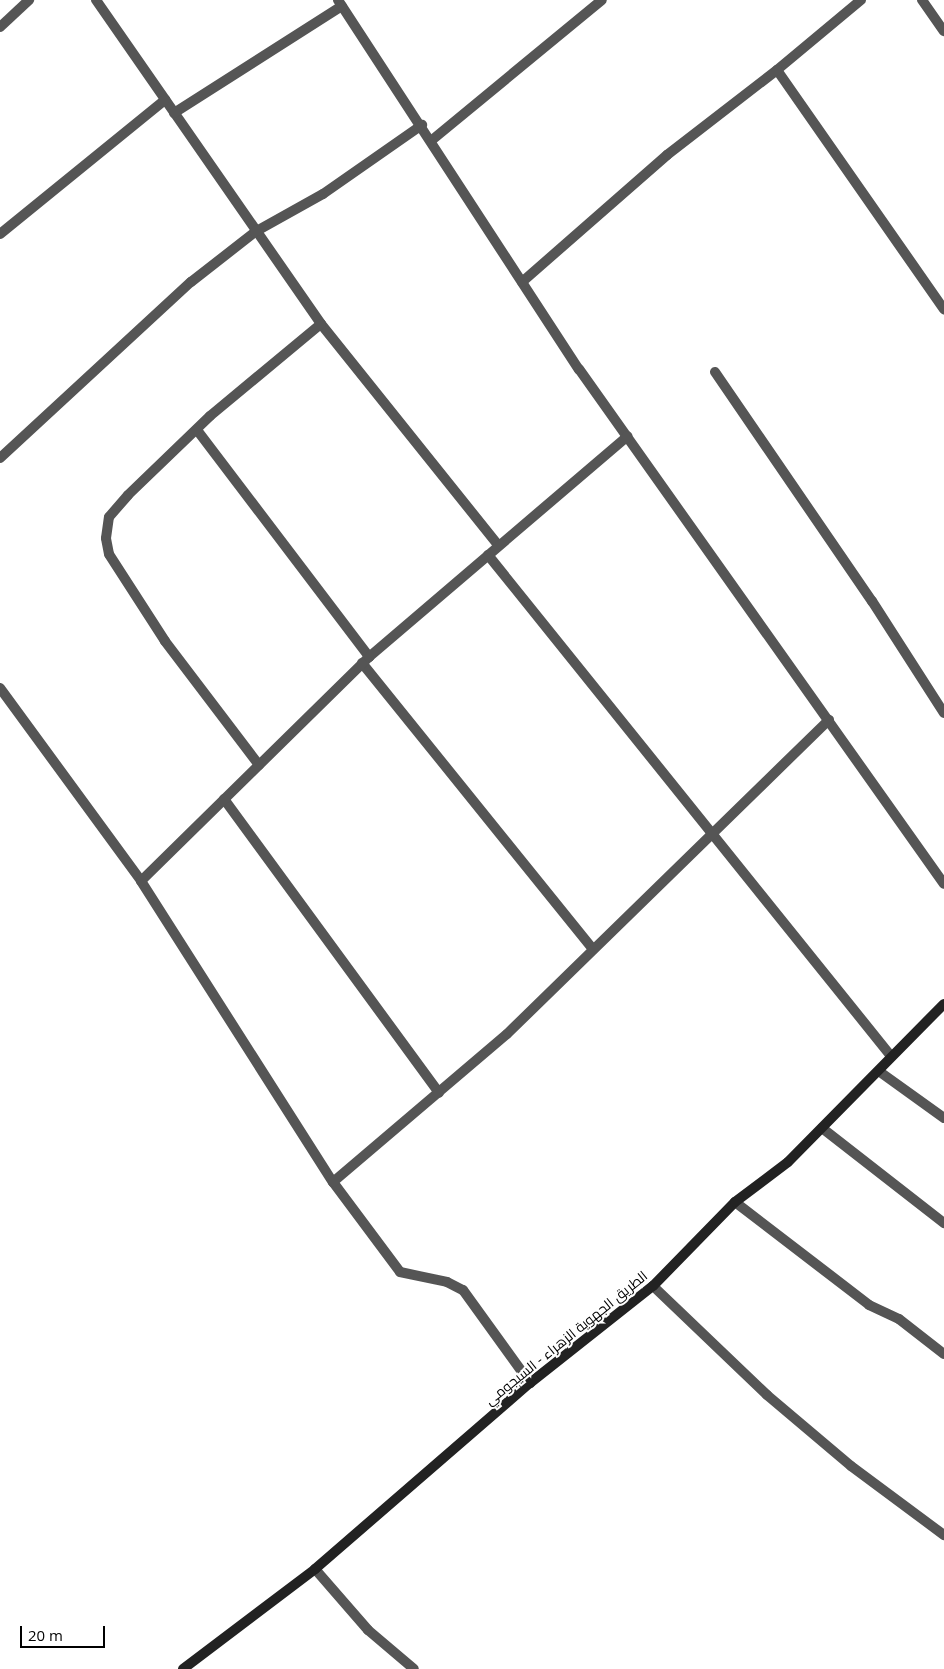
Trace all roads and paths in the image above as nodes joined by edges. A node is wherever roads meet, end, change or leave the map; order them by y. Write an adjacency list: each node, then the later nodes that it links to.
1 (29, 0): 7 (street)
2 (96, 0): 10 (street)
3 (602, 0): 13 (street)
4 (861, 0): 9 (street)
5 (922, 0): 8 (street)
6 (340, 3): 11 (street); 12 (street)
7 (0, 27)
8 (944, 31)
9 (777, 70): 16 (street); 17 (street)
10 (165, 100): 11 (street); 15 (street)
11 (174, 113): 14 (street)
12 (422, 125): 13 (street); 14 (street)
13 (432, 140): 16 (street)
14 (256, 232): 18 (street); 22 (street)
15 (0, 234)
16 (522, 282): 21 (street)
17 (944, 309)
18 (321, 324): 20 (street); 23 (street)
19 (715, 372): 27 (street)
20 (197, 430): 25 (street); 29 (street)
21 (628, 436): 23 (street); 28 (street)
22 (0, 458)
23 (498, 545): 24 (street)
24 (488, 554): 25 (street); 31 (street)
25 (365, 660): 29 (street); 34 (street)
26 (0, 688): 32 (street)
27 (944, 714)
28 (829, 720): 31 (street); 33 (street)
29 (259, 765): 30 (street)
30 (224, 799): 32 (street); 38 (street)
31 (712, 831): 34 (street); 36 (street)
32 (141, 881): 41 (street)
33 (944, 884)
34 (594, 949): 38 (street)
35 (944, 1004): 36 (main road, الطريق الجهوية الزهراء - السيجومي)
36 (891, 1056): 37 (main road, الطريق الجهوية الزهراء - السيجومي)
37 (880, 1072): 39 (street); 40 (main road, الطريق الجهوية الزهراء - السيجومي)
38 (439, 1093): 41 (street)
39 (944, 1118)
40 (822, 1128): 42 (main road, الطريق الجهوية الزهراء - السيجومي); 43 (street)
41 (333, 1182): 46 (street)
42 (735, 1202): 44 (main road, الطريق الجهوية الزهراء - السيجومي); 45 (street)
43 (944, 1223)
44 (653, 1286): 46 (main road, الطريق الجهوية الزهراء - السيجومي); 47 (street)
45 (944, 1354)
46 (530, 1383): 48 (main road, الطريق الجهوية الزهراء - السيجومي)
47 (944, 1535)
48 (315, 1569): 49 (main road, الطريق الجهوية الزهراء - السيجومي); 50 (street)
49 (183, 1669)
50 (414, 1669)

